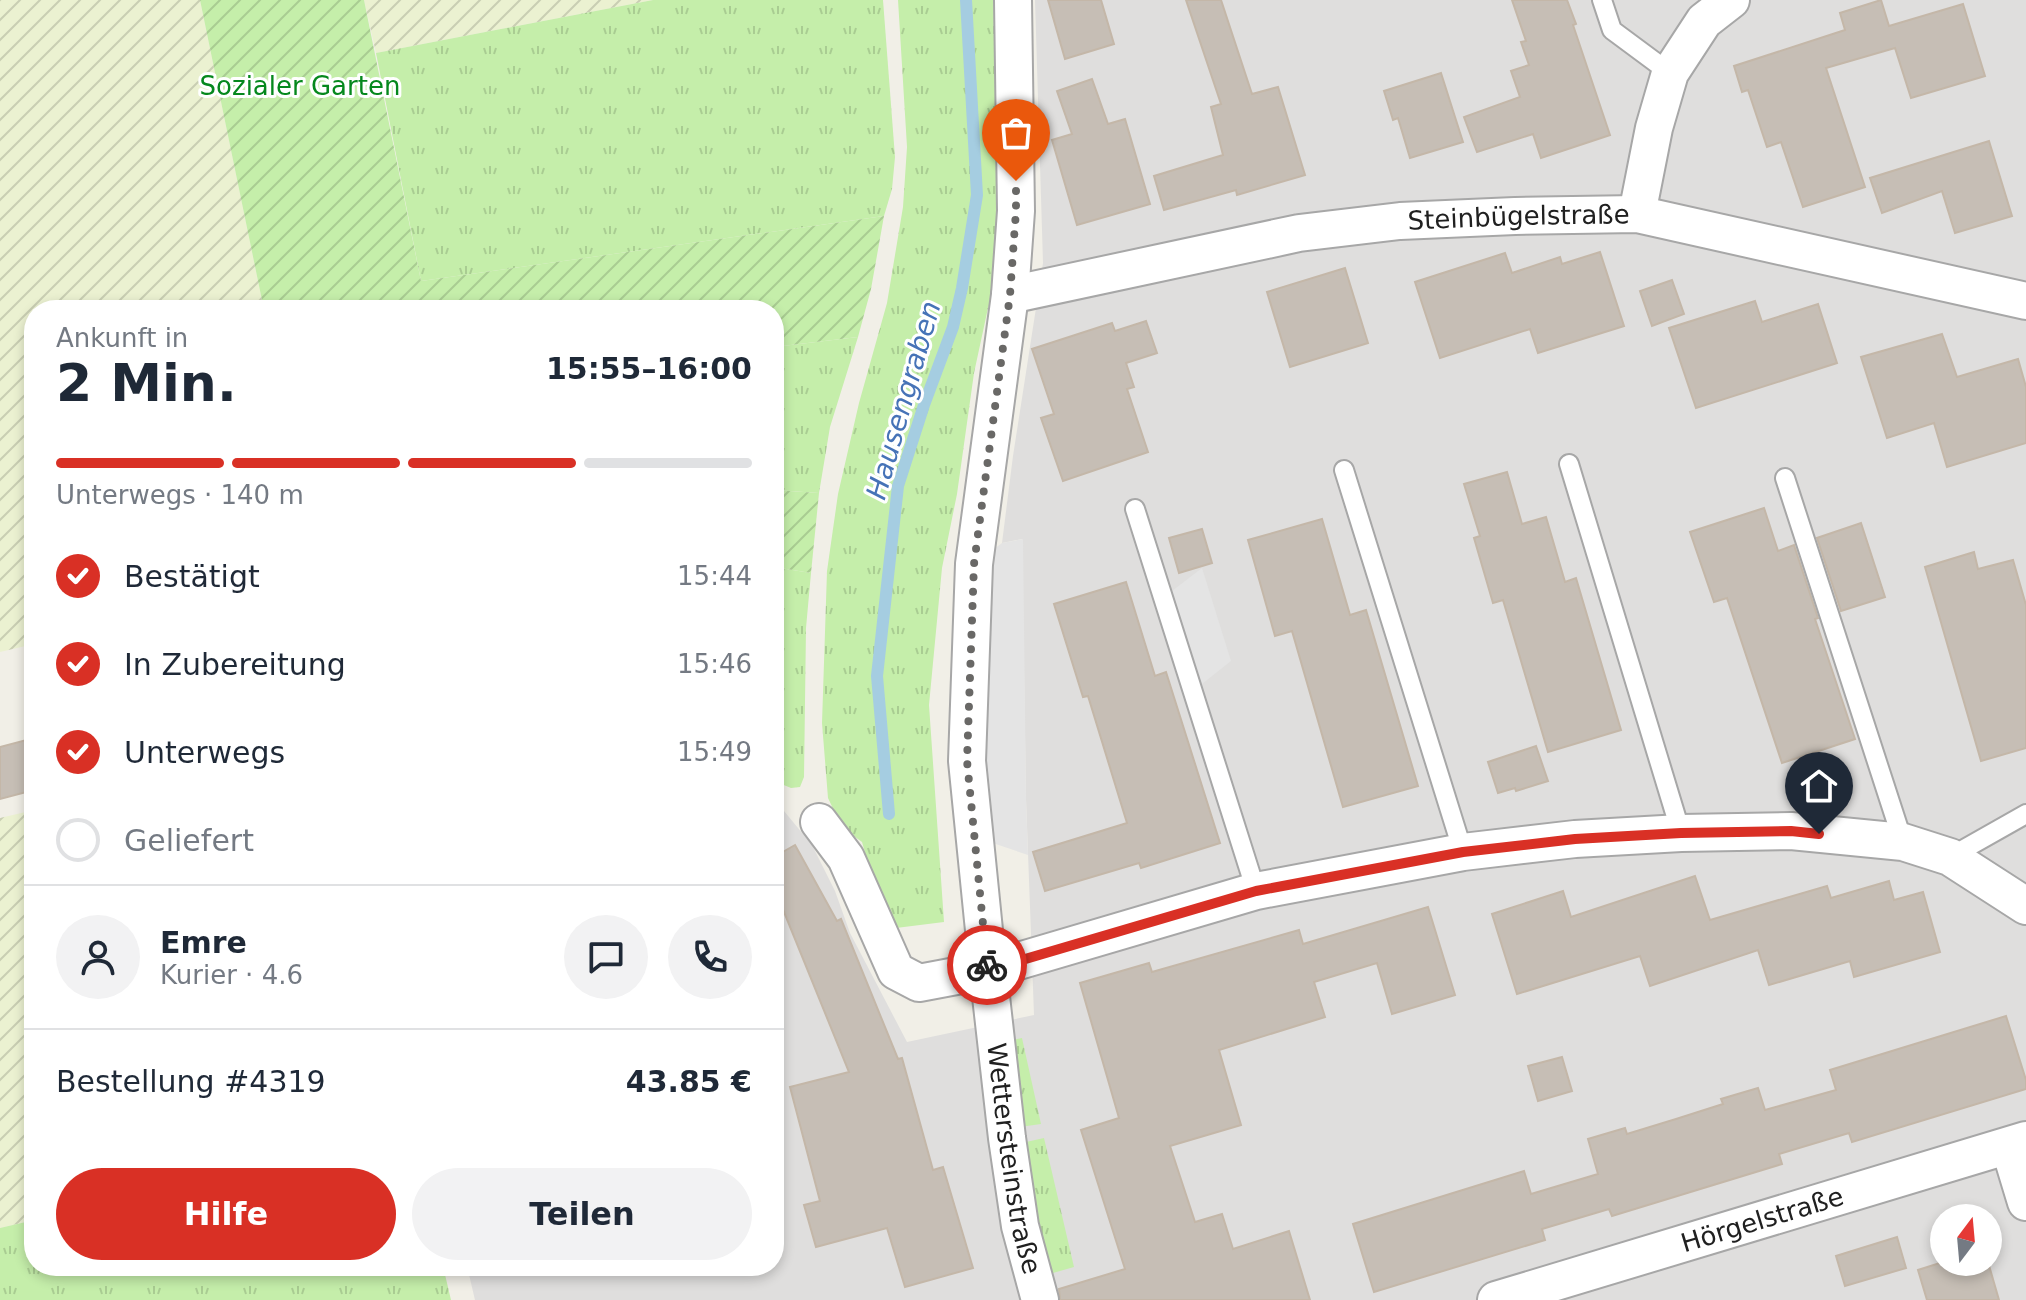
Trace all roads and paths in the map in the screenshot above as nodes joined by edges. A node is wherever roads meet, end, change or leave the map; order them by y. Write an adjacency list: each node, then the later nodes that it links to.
1 (1013, 0): 6 (street, Wettersteinstraße)
2 (1602, 0): 4 (lane)
3 (1731, 0): 4 (street)
4 (1670, 73): 5 (street)
5 (1637, 214): 6 (street, Steinbügelstraße); 7 (street, Steinbügelstraße)
6 (1010, 295): 20 (street, Wettersteinstraße)
7 (2026, 301)
8 (1569, 464): 14 (lane)
9 (1344, 470): 16 (lane)
10 (1785, 478): 15 (lane)
11 (1135, 509): 18 (lane)
12 (2026, 814): 17 (lane)
13 (819, 822): 20 (street)
14 (1681, 833): 15 (street); 16 (street)
15 (1903, 842): 17 (street)
16 (1463, 852): 18 (street)
17 (1950, 857): 19 (street)
18 (1256, 891): 20 (street)
19 (2026, 906)
20 (988, 970): 23 (street, Wettersteinstraße)
21 (2017, 1143): 22 (street); 24 (street, Hörgelstraße)
22 (2026, 1202)
23 (1040, 1300)
24 (1496, 1300)

